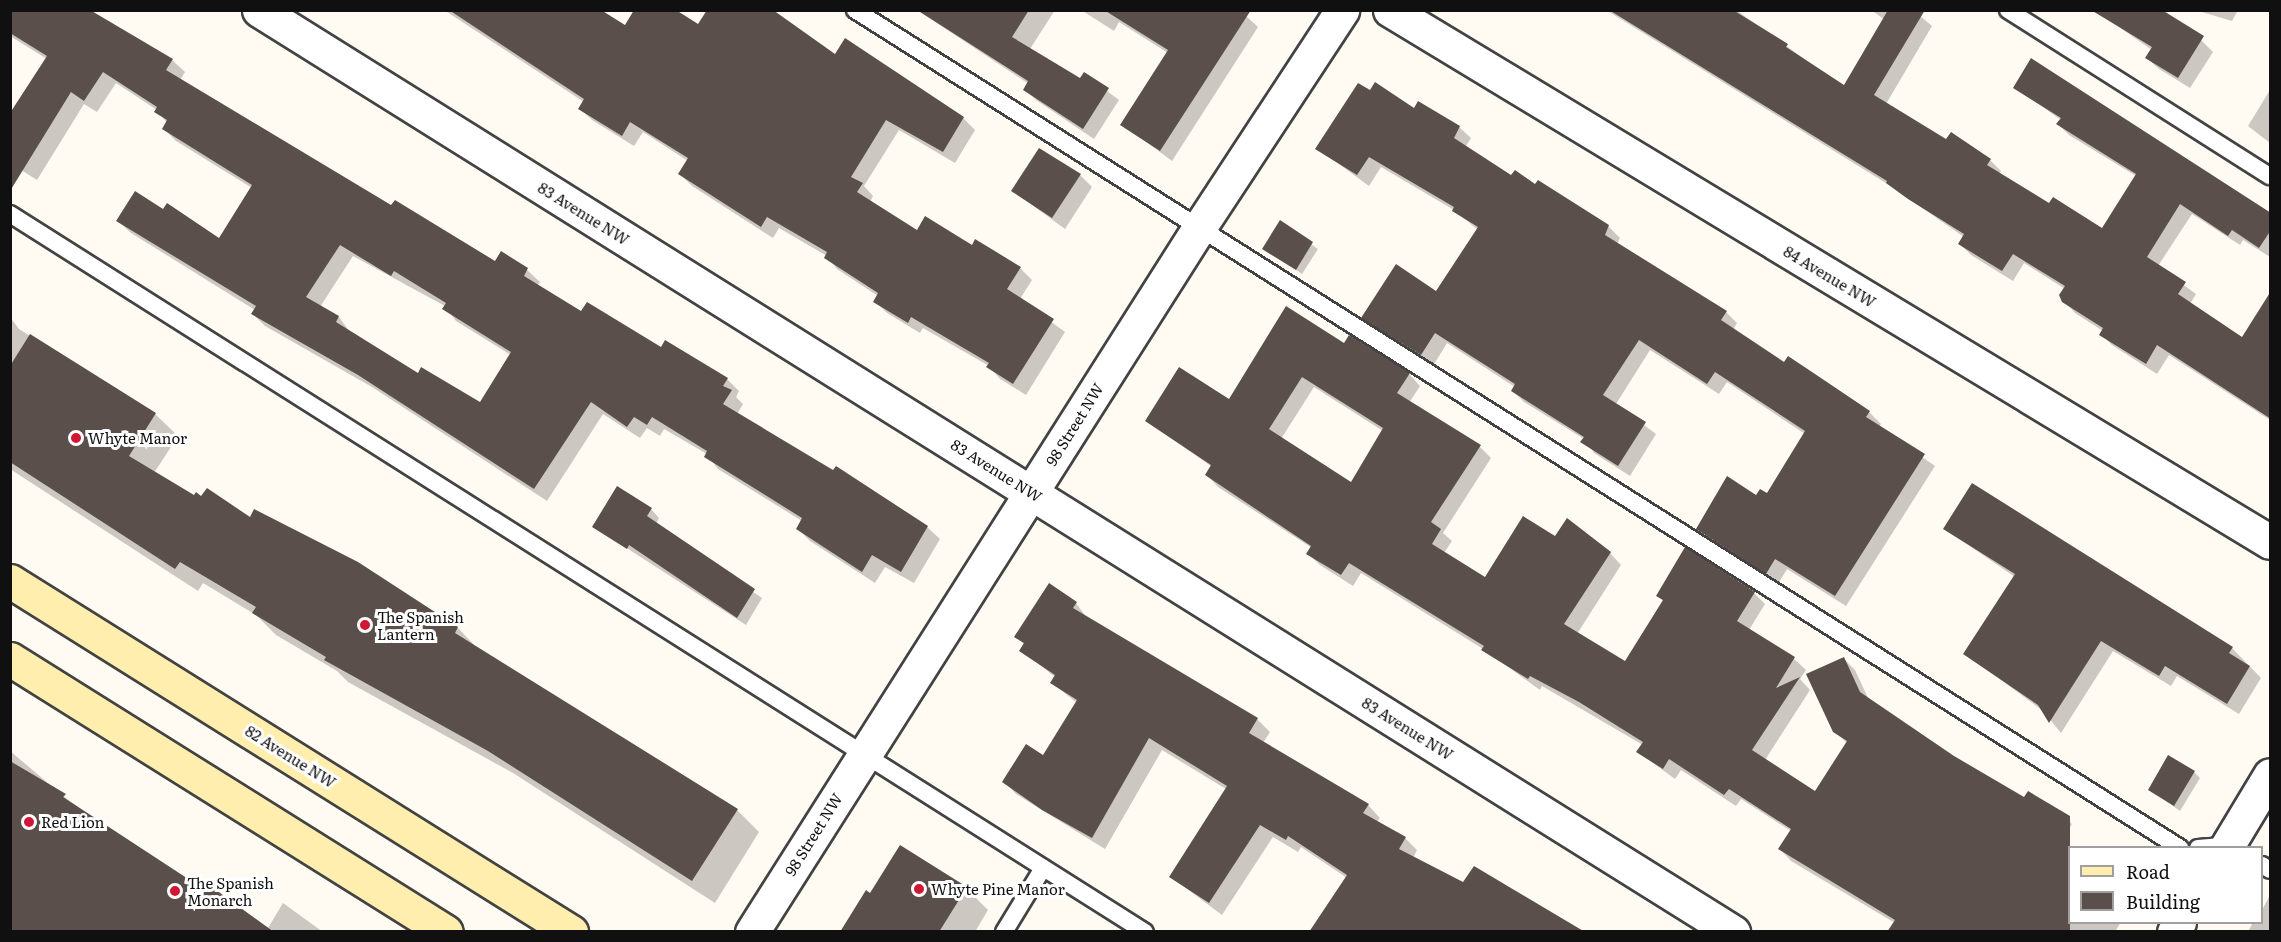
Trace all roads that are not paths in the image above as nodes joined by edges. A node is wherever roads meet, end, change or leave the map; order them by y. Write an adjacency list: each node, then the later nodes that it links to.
1 (259, 10): 9 (street, 83 Avenue NW)
2 (855, 10): 8 (lane)
3 (1342, 10): 8 (street, 98 Street NW)
4 (1390, 10): 10 (street, 84 Avenue NW)
5 (2008, 10): 6 (lane)
6 (2271, 176)
7 (10, 214): 13 (lane)
8 (1199, 228): 9 (street, 98 Street NW); 15 (lane)
9 (1031, 491): 13 (street, 98 Street NW); 23 (street, 83 Avenue NW)
10 (2271, 542)
11 (10, 581): 19 (main road, 82 Avenue NW)
12 (10, 659): 18 (main road)
13 (865, 752): 17 (lane); 20 (street, 98 Street NW)
14 (2271, 775): 16 (street)
15 (2177, 846)
16 (2223, 846)
17 (1043, 868): 21 (lane); 22 (lane)
18 (446, 932)
19 (572, 932)
20 (752, 932)
21 (1004, 932)
22 (1145, 932)
23 (1733, 932)

